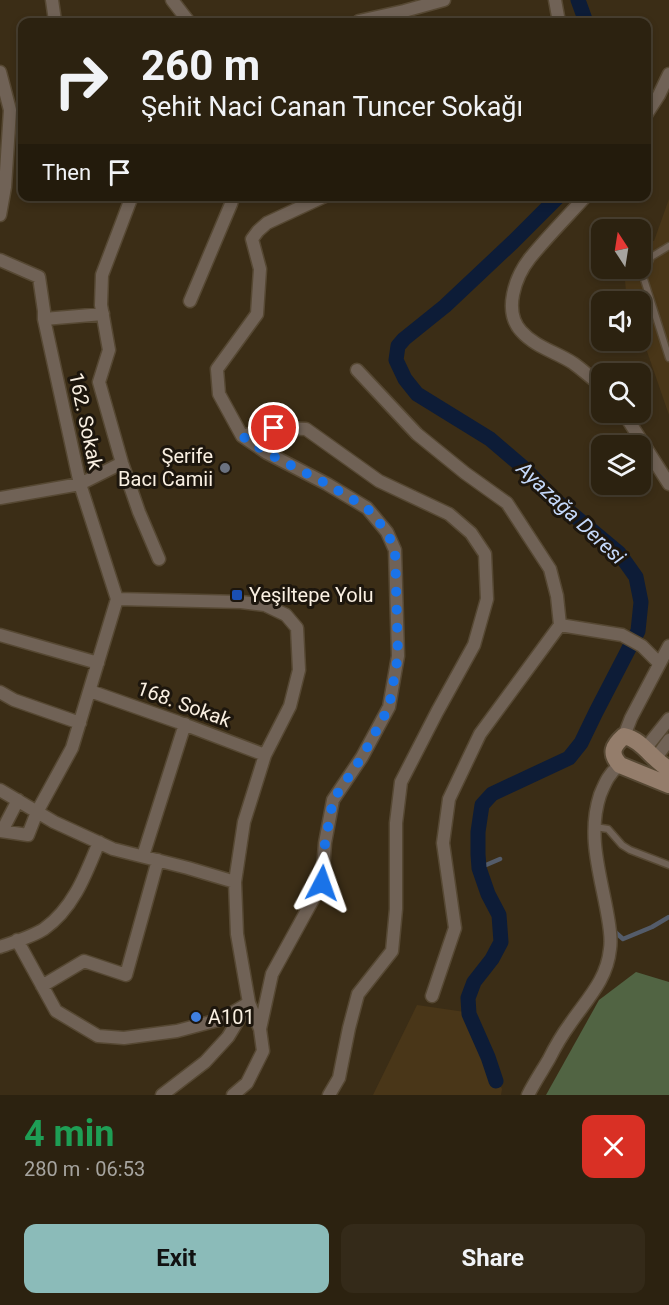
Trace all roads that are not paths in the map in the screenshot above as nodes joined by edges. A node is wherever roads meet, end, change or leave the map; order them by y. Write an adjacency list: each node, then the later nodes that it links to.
1 (52, 0): 5 (street)
2 (172, 0): 6 (street)
3 (444, 0): 7 (street)
4 (555, 0): 8 (street)
5 (55, 18)
6 (186, 18)
7 (374, 18)
8 (558, 18)
9 (0, 72): 16 (street)
10 (669, 74): 11 (street)
11 (651, 107)
12 (130, 201): 20 (street)
13 (232, 201): 19 (street)
14 (315, 201): 26 (street)
15 (582, 201): 24 (street)
16 (0, 215)
17 (669, 246): 22 (lane)
18 (0, 260): 21 (street, 162. Sokak)
19 (190, 301)
20 (103, 314): 21 (street); 27 (street)
21 (44, 319): 28 (street, 162. Sokak)
22 (669, 358)
23 (357, 370): 33 (street)
24 (591, 377)
25 (630, 423): 29 (street)
26 (242, 436): 66 (street); 69 (street)
27 (122, 463): 28 (street); 31 (street)
28 (80, 484): 30 (street); 32 (street, 162. Sokak)
29 (669, 484)
30 (0, 498)
31 (159, 559)
32 (117, 598): 36 (street); 46 (street)
33 (560, 625): 37 (street); 64 (street)
34 (0, 635): 36 (street)
35 (669, 646): 37 (street)
36 (98, 663): 38 (street)
37 (659, 663): 43 (street)
38 (90, 691): 41 (street); 42 (street, 168. Sokak)
39 (0, 692): 41 (street)
40 (669, 719): 45 (street)
41 (80, 723): 53 (street)
42 (185, 724): 46 (street, 168. Sokak); 57 (street)
43 (624, 735): 45 (street); 47 (street)
44 (669, 740): 45 (street)
45 (650, 754): 48 (street); 49 (street)
46 (265, 755): 60 (street)
47 (620, 765): 49 (street); 54 (street)
48 (669, 769)
49 (640, 773): 50 (street)
50 (669, 785)
51 (0, 790): 52 (street)
52 (18, 800): 53 (street); 55 (street)
53 (38, 812): 55 (street); 56 (street)
54 (595, 827): 59 (lane); 70 (street)
55 (1, 831)
56 (99, 842): 57 (street); 61 (street)
57 (143, 856): 58 (street)
58 (158, 860): 60 (street); 63 (street)
59 (669, 865)
60 (235, 882): 65 (street)
61 (17, 940): 62 (street); 63 (street)
62 (0, 947)
63 (42, 986): 65 (street)
64 (432, 996)
65 (249, 1003): 66 (street); 67 (street)
66 (260, 1029): 68 (street)
67 (162, 1095)
68 (233, 1095)
69 (329, 1095)
70 (528, 1095)

